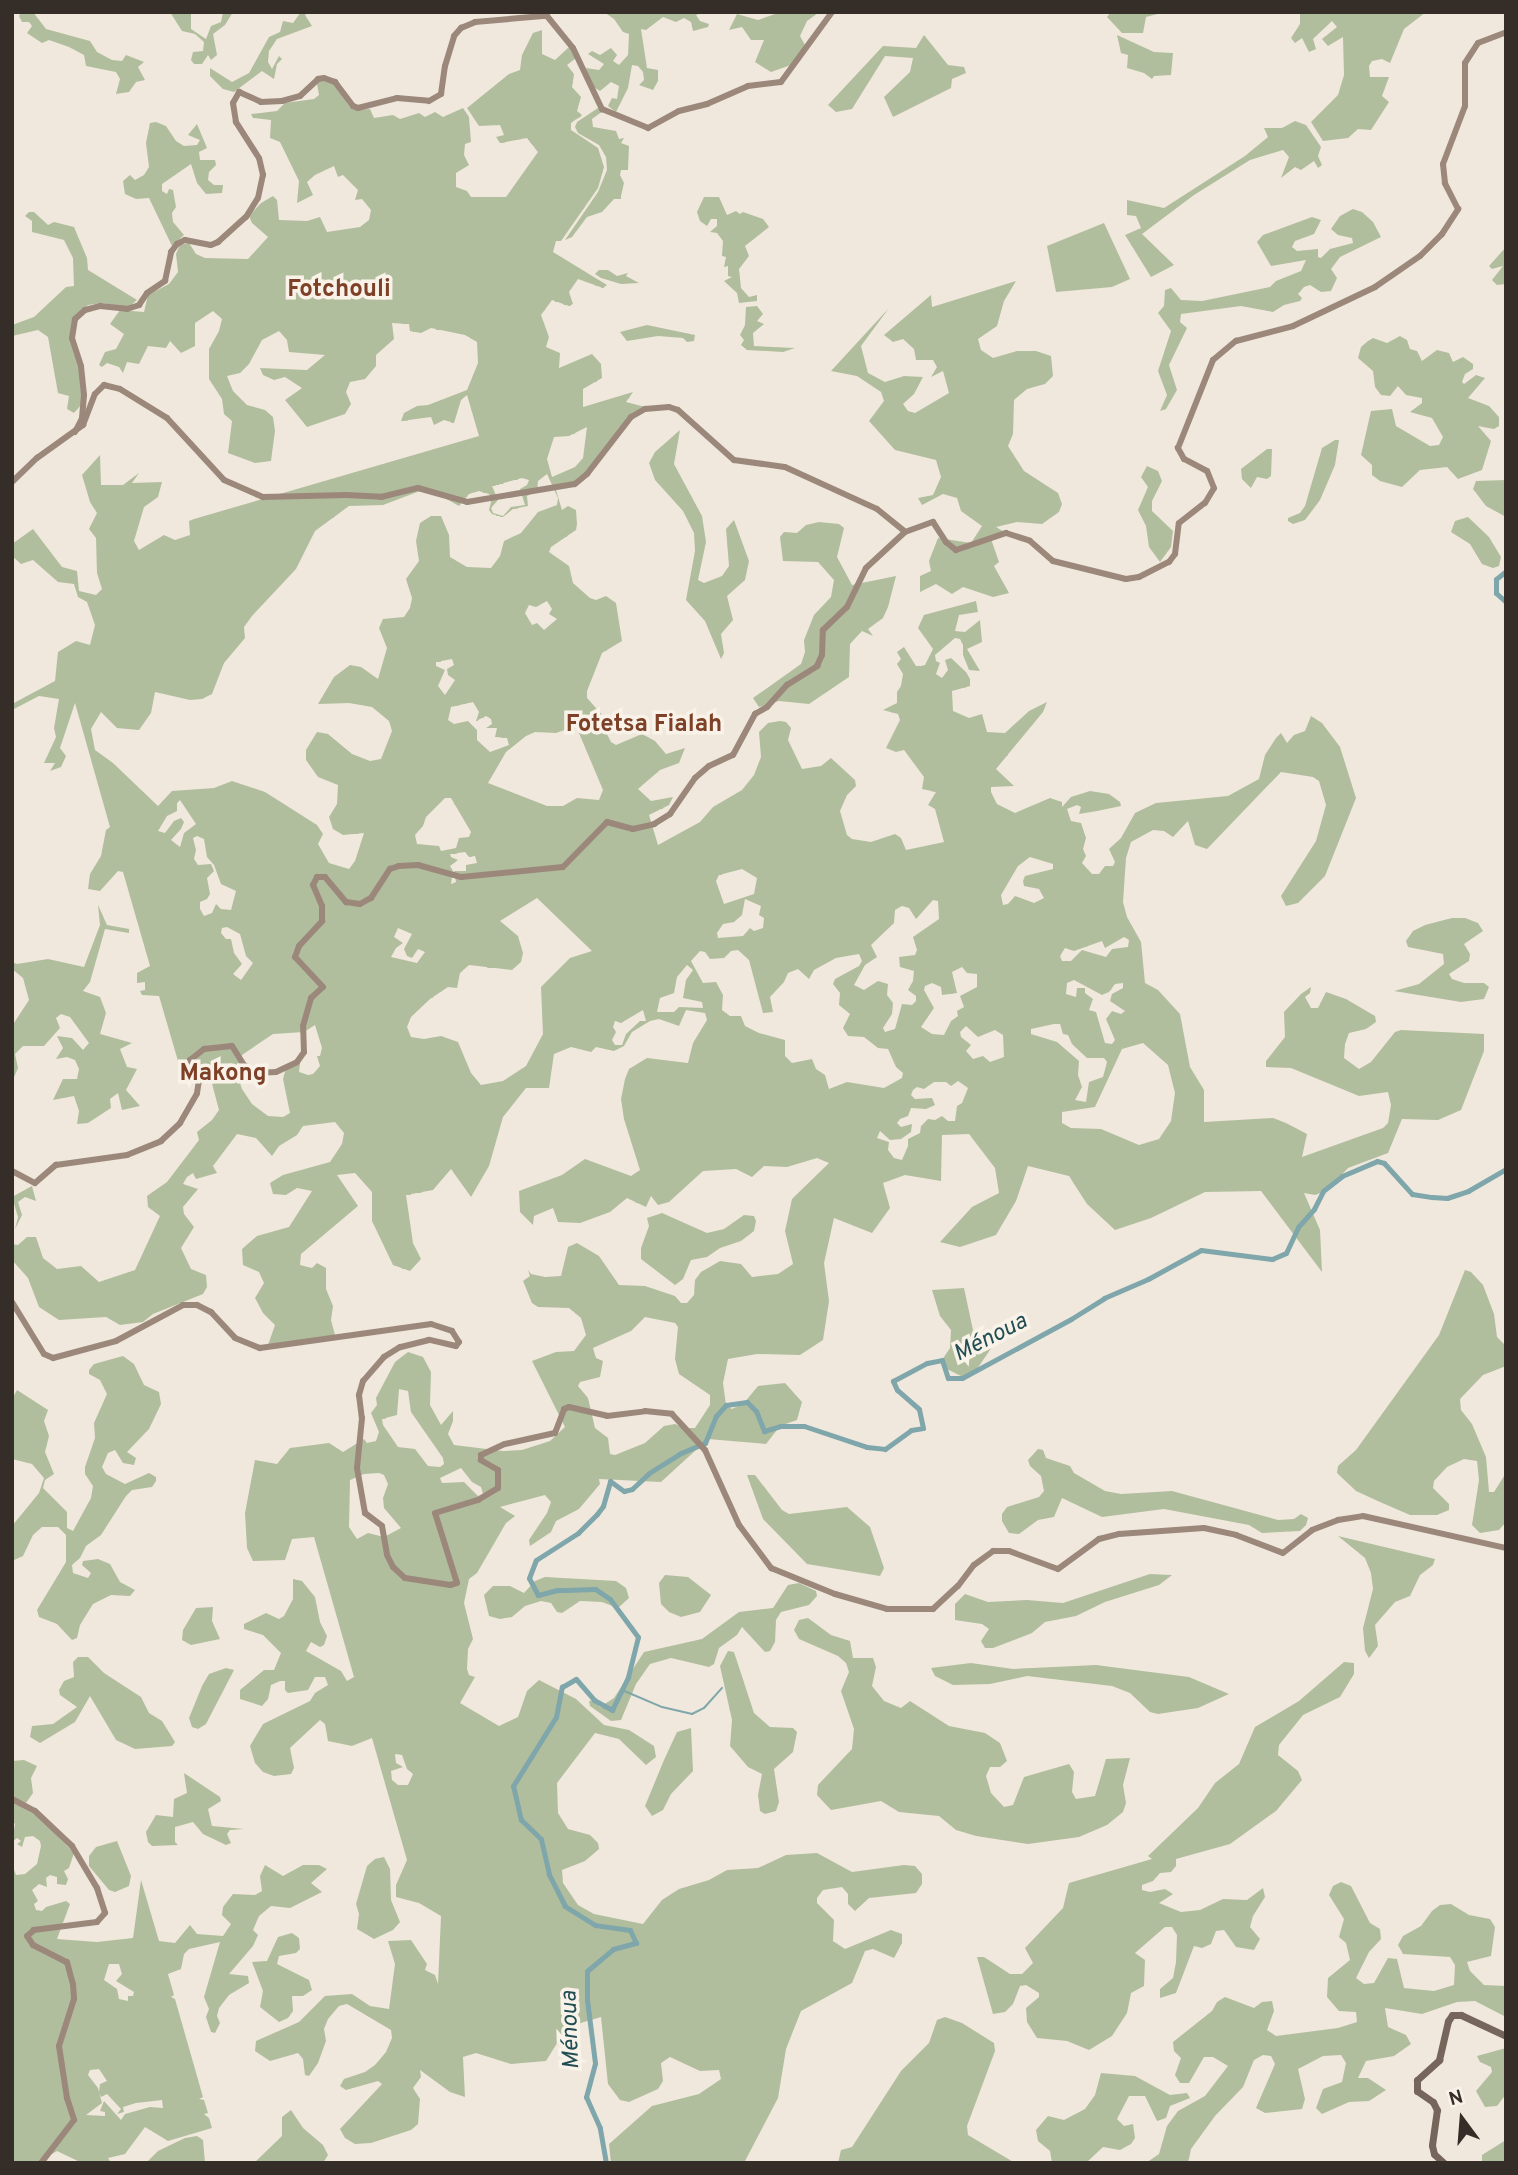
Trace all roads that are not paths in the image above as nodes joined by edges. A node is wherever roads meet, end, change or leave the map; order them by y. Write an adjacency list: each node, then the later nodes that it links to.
1 (832, 12): 3 (street)
2 (1506, 32): 5 (street)
3 (75, 432): 4 (street); 5 (street)
4 (12, 482)
5 (905, 532): 6 (street)
6 (12, 1171)
7 (12, 1302): 8 (street)
8 (1506, 1548)
9 (12, 1799): 11 (street)
10 (1506, 2036): 12 (main road)
11 (41, 2163)
12 (1444, 2163)

